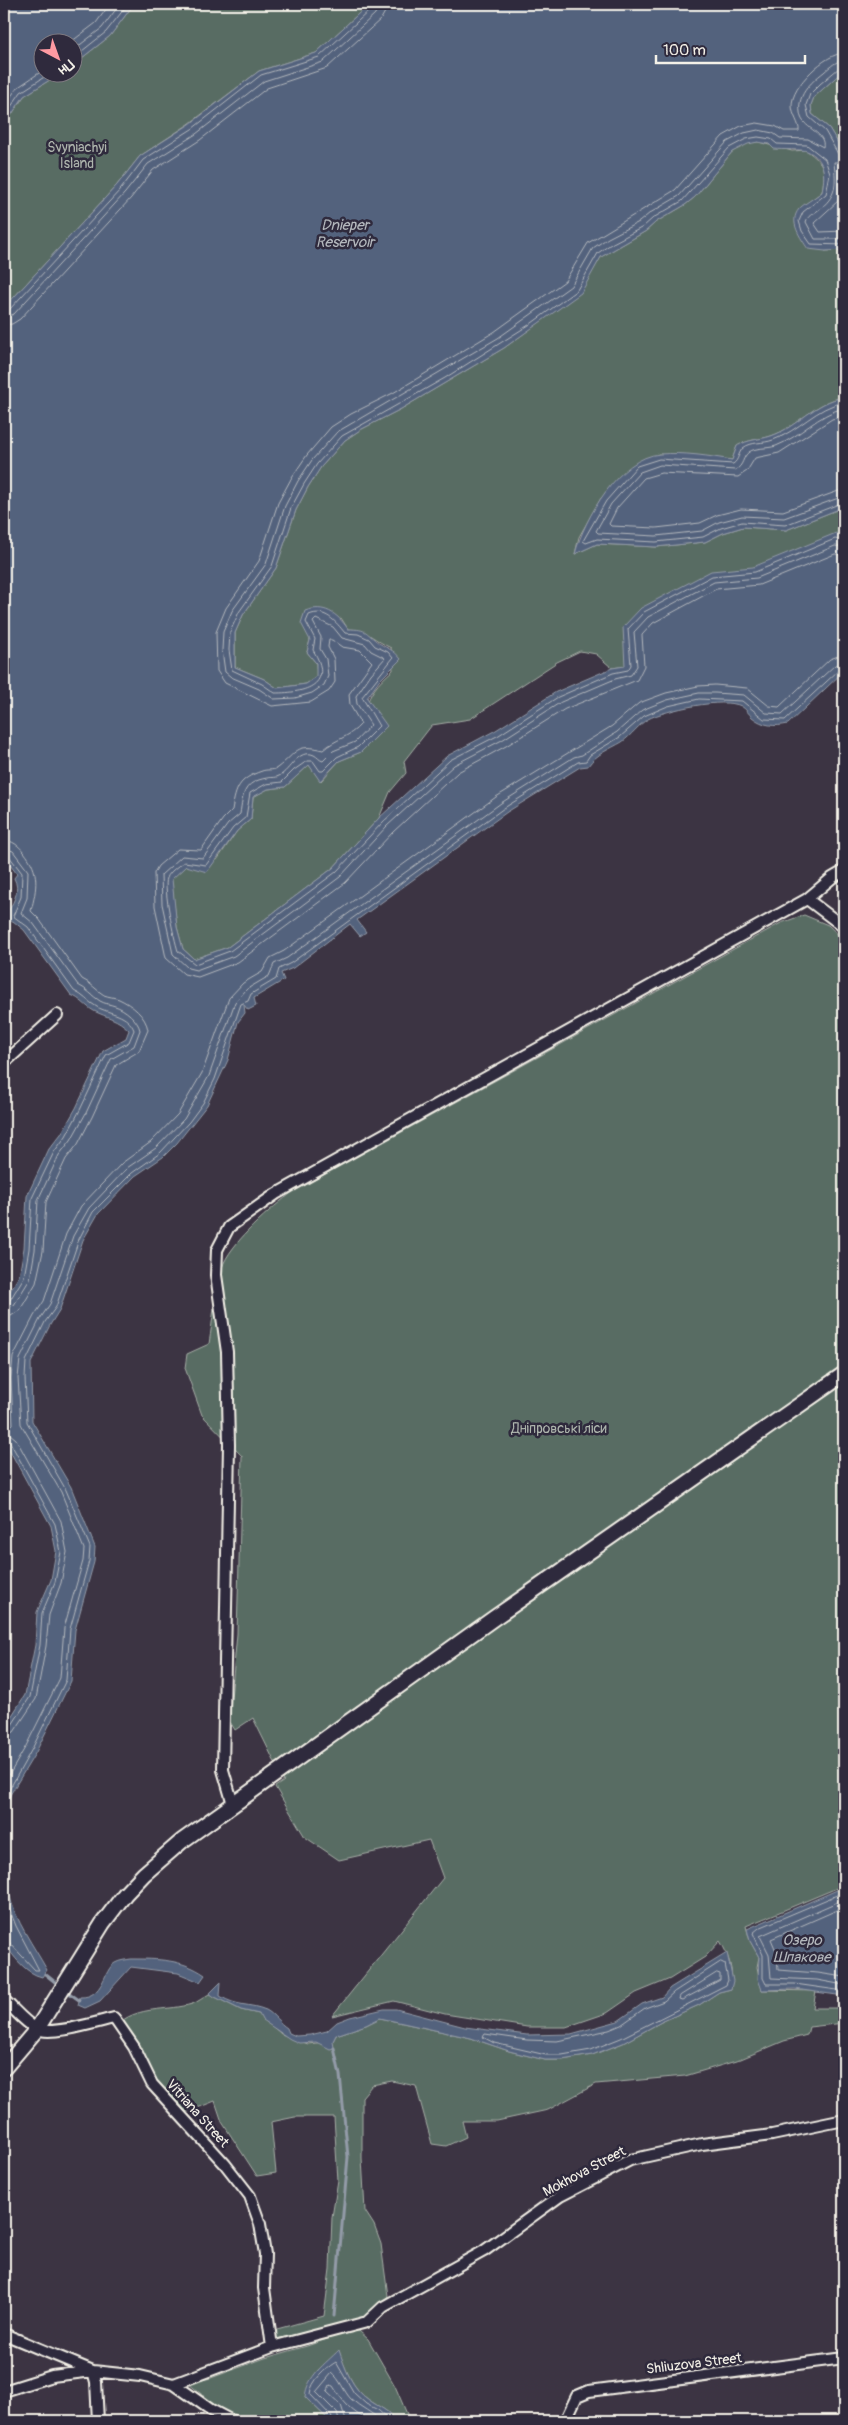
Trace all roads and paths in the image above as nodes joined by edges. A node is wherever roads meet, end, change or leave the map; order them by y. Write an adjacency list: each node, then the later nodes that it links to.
1 (844, 871): 2 (street)
2 (807, 899): 3 (street); 7 (street)
3 (844, 927)
4 (57, 1015): 5 (street)
5 (4, 1063)
6 (844, 1374): 7 (main road)
7 (233, 1804): 9 (main road)
8 (4, 2000): 9 (street)
9 (37, 2029): 10 (main road); 13 (street, Vitriana Street)
10 (4, 2068)
11 (844, 2120): 13 (street, Mokhova Street)
12 (4, 2334): 15 (street)
13 (272, 2347): 16 (street)
14 (844, 2358): 20 (street, Shliuzova Street)
15 (93, 2371): 16 (street); 17 (street); 18 (street)
16 (174, 2384): 19 (street)
17 (4, 2391)
18 (98, 2421)
19 (232, 2421)
20 (565, 2421)

